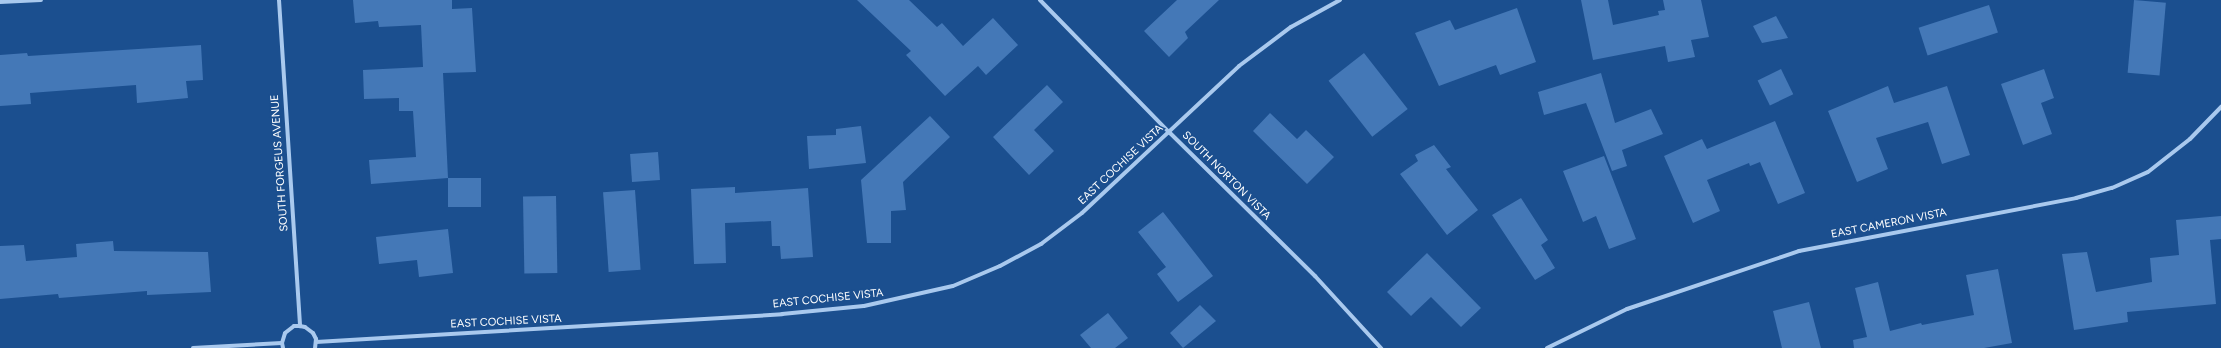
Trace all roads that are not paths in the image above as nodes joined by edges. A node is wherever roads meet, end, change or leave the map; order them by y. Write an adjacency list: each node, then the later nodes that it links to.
1 (41, 0): 5 (street)
2 (279, 0): 8 (street, SOUTH FORGEUS AVENUE)
3 (1040, 0): 7 (street, SOUTH NORTON VISTA)
4 (1340, 0): 7 (street, EAST COCHISE VISTA)
5 (0, 2)
6 (2221, 107): 14 (street, EAST CAMERON VISTA)
7 (1170, 133): 9 (street, EAST COCHISE VISTA); 13 (street, SOUTH NORTON VISTA)
8 (300, 326): 9 (street); 10 (street)
9 (316, 342): 12 (street)
10 (282, 346): 11 (street)
11 (193, 348)
12 (315, 348)
13 (1381, 348)
14 (1547, 348)

